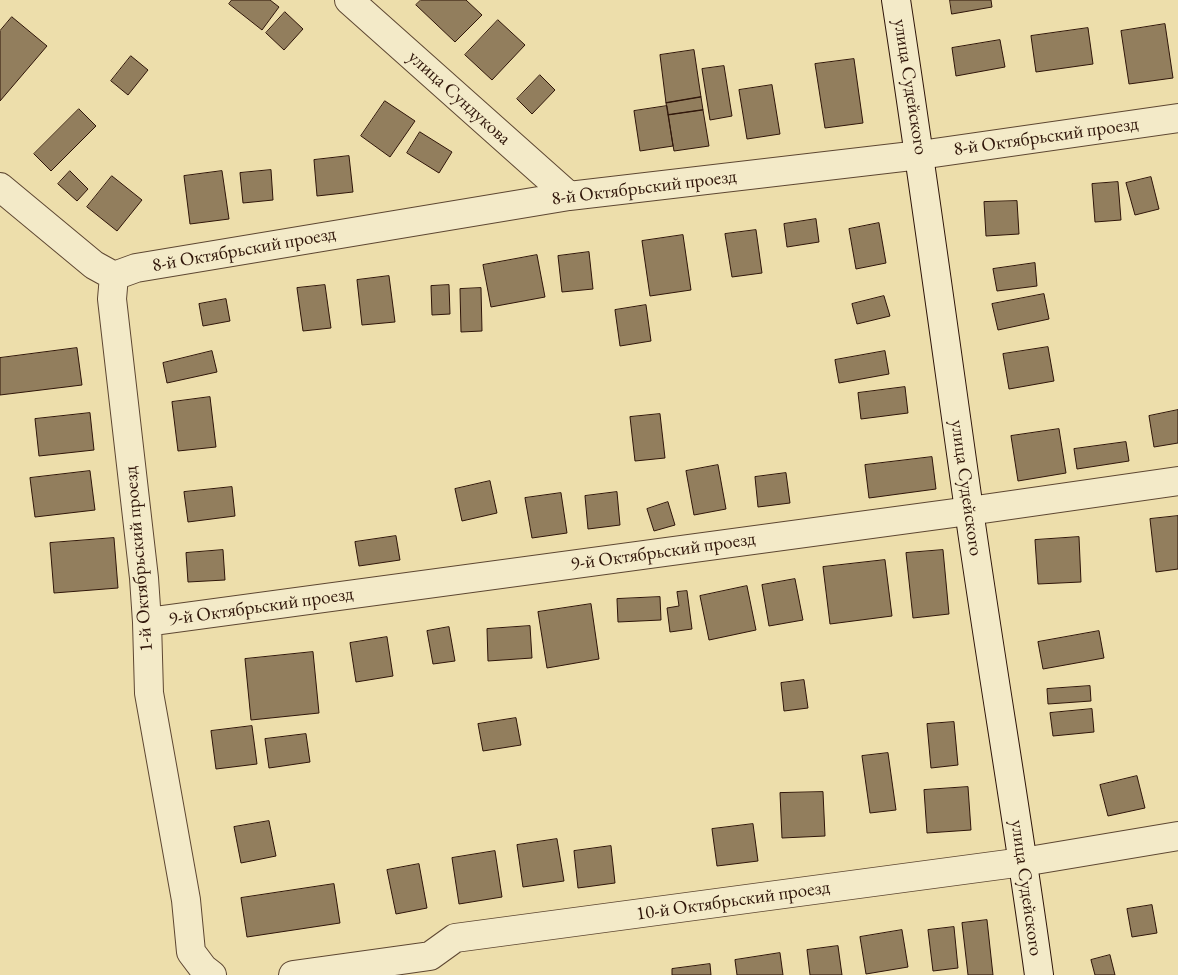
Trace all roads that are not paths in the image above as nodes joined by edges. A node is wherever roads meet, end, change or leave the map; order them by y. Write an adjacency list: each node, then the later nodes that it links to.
1 (349, 0): 6 (street, улица Сундукова)
2 (896, 0): 4 (street, улица Судейского)
3 (1178, 118): 4 (street, 8-й Октябрьский проезд)
4 (920, 155): 6 (street, 8-й Октябрьский проезд); 9 (street, улица Судейского)
5 (0, 187): 7 (street)
6 (569, 196): 7 (street, 8-й Октябрьский проезд)
7 (114, 276): 10 (street, 1-й Октябрьский проезд)
8 (1178, 481): 9 (street, 9-й Октябрьский проезд)
9 (969, 511): 10 (street, 9-й Октябрьский проезд); 12 (street, улица Судейского)
10 (147, 622): 13 (street, 1-й Октябрьский проезд)
11 (1178, 836): 12 (street, 10-й Октябрьский проезд)
12 (1023, 862): 14 (street, 10-й Октябрьский проезд); 15 (street, улица Судейского)
13 (212, 975)
14 (293, 975)
15 (1038, 975)

